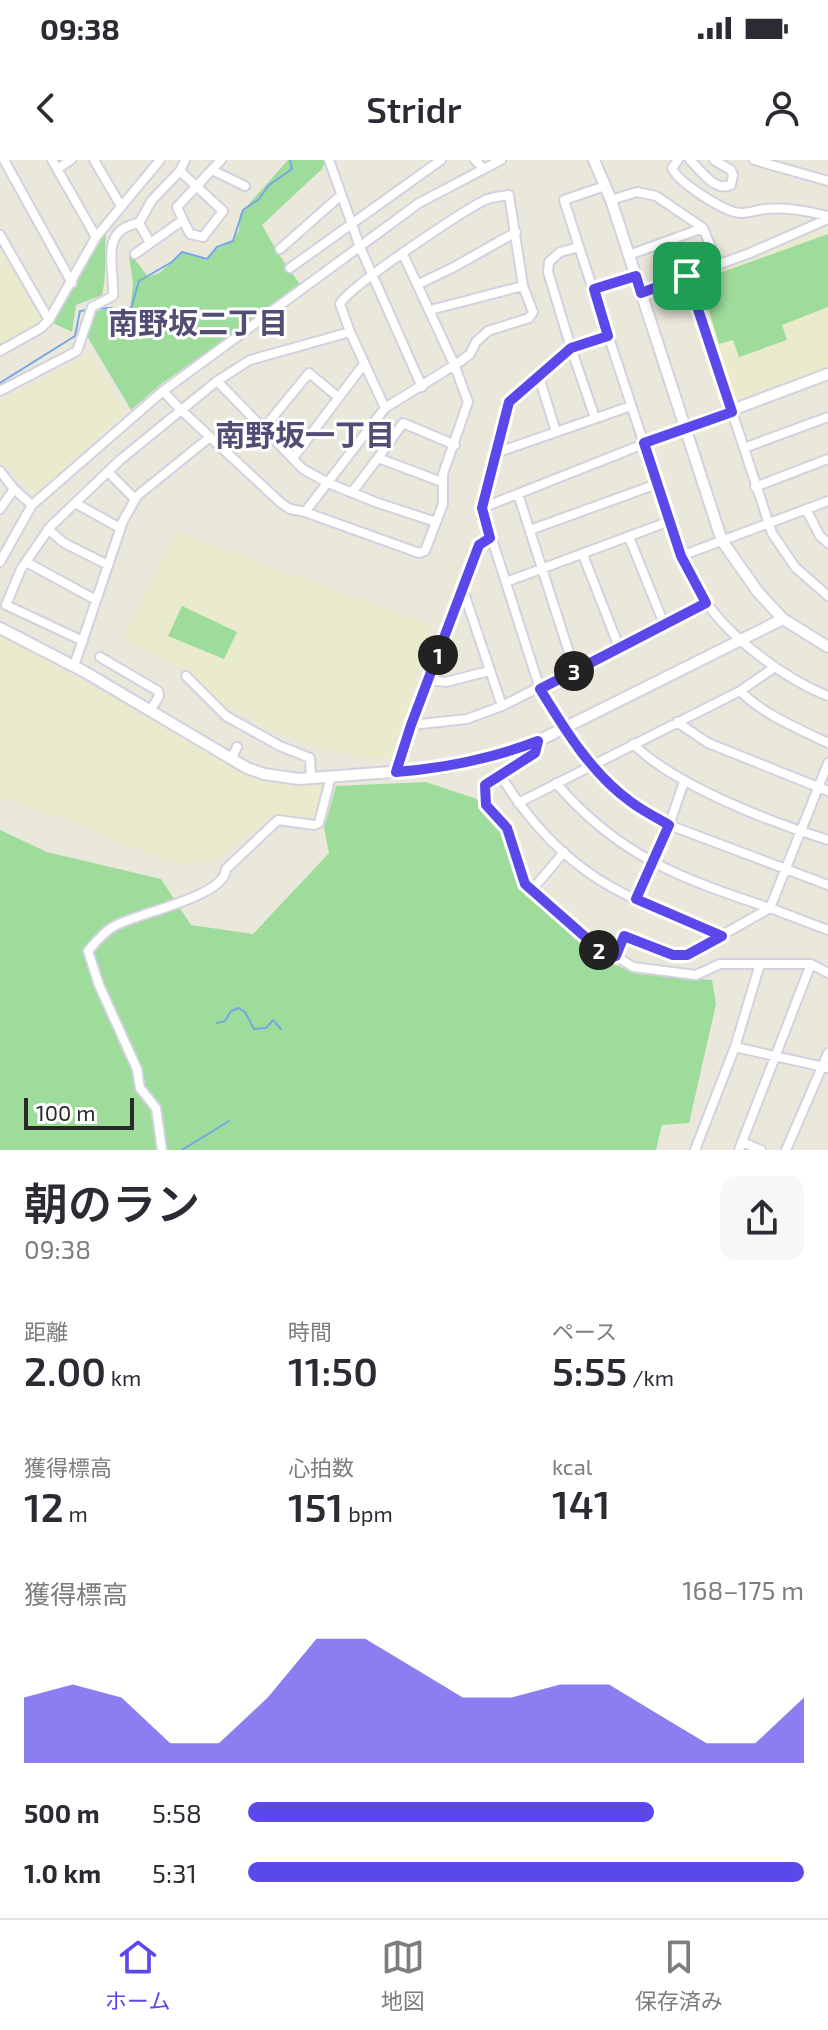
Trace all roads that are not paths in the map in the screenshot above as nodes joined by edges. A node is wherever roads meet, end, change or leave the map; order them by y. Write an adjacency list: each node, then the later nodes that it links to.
1 (4, 160): 47 (street)
2 (71, 160): 16 (street)
3 (94, 160): 26 (street)
4 (160, 160): 26 (street)
5 (185, 160): 19 (street)
6 (221, 160): 18 (street)
7 (329, 160): 24 (street)
8 (441, 160): 30 (street)
9 (475, 160): 17 (street)
10 (501, 160): 17 (street)
11 (594, 160): 22 (street)
12 (678, 160): 27 (street)
13 (690, 160): 14 (street)
14 (714, 160)
15 (754, 160): 20 (street)
16 (54, 164): 34 (street)
17 (484, 169): 36 (street)
18 (212, 170): 21 (street); 23 (street)
19 (180, 171): 23 (street); 29 (street)
20 (828, 181)
21 (245, 186)
22 (605, 186): 25 (street); 37 (street)
23 (197, 187): 28 (street); 28 (street)
24 (340, 196): 30 (street); 38 (street)
25 (611, 200): 31 (street); 41 (street)
26 (121, 206): 34 (street)
27 (828, 218): 42 (street)
28 (183, 220): 35 (street)
29 (139, 223): 35 (street); 64 (street)
30 (351, 223): 36 (street); 43 (street)
31 (703, 228): 41 (street); 42 (street)
32 (516, 232): 40 (street); 48 (street); 49 (street)
33 (0, 235): 53 (street)
34 (96, 237): 47 (street)
35 (150, 243): 39 (street)
36 (360, 247): 44 (street); 65 (street)
37 (579, 247): 50 (street); 56 (street)
38 (280, 249)
39 (135, 254)
40 (403, 254): 44 (street); 48 (street)
41 (629, 255): 45 (street)
42 (718, 264): 46 (street)
43 (290, 268)
44 (373, 273): 54 (street); 63 (street)
45 (636, 276): 50 (street); 51 (street)
46 (687, 276): 51 (street); 70 (street)
47 (72, 283): 53 (street)
48 (419, 284): 52 (street)
49 (523, 286): 52 (street); 59 (street)
50 (594, 289): 55 (street)
51 (641, 293): 74 (street)
52 (430, 310): 59 (street)
53 (49, 320): 57 (street)
54 (350, 332): 58 (street); 62 (street)
55 (608, 336): 56 (street); 67 (street)
56 (571, 348): 61 (street); 72 (street)
57 (0, 351)
58 (364, 364): 66 (street); 68 (street)
59 (454, 364): 63 (street); 78 (street)
60 (828, 374): 70 (street)
61 (539, 377): 75 (street); 80 (street)
62 (217, 381): 69 (street); 73 (street)
63 (422, 387): 68 (street)
64 (0, 391)
65 (163, 391): 69 (street); 96 (street)
66 (338, 397): 73 (street); 81 (street)
67 (631, 406): 72 (street); 77 (street)
68 (385, 408): 87 (street)
69 (180, 409): 76 (street); 85 (street)
70 (732, 412): 74 (street); 79 (street)
71 (828, 417): 79 (street)
72 (595, 418): 75 (street)
73 (264, 428): 81 (street)
74 (684, 428): 77 (street); 109 (street)
75 (556, 432): 80 (street)
76 (210, 437): 93 (street); 100 (street)
77 (644, 443): 88 (street); 92 (street)
78 (455, 445): 82 (street); 86 (street)
79 (744, 448): 89 (street)
80 (496, 453): 97 (street)
81 (293, 458): 87 (street)
82 (378, 458): 86 (street); 91 (street)
83 (828, 459): 89 (street)
84 (0, 471): 90 (street)
85 (108, 472): 93 (street); 95 (street)
86 (442, 482): 102 (street)
87 (328, 483): 91 (street); 100 (street)
88 (657, 484): 101 (street); 106 (street)
89 (755, 487): 103 (street)
90 (14, 489): 96 (street); 98 (street)
91 (353, 491): 102 (street)
92 (518, 494): 97 (street); 106 (street)
93 (135, 499): 104 (street)
94 (828, 501): 99 (street)
95 (75, 503): 104 (street); 105 (street)
96 (32, 505): 113 (street)
97 (482, 508): 108 (street)
98 (0, 509)
99 (806, 509): 103 (street); 110 (street)
100 (305, 512): 102 (street)
101 (670, 521): 107 (street); 112 (street)
102 (436, 522)
103 (768, 524): 109 (street); 119 (street)
104 (120, 528): 115 (street)
105 (48, 529): 114 (street); 115 (street)
106 (530, 530): 116 (street)
107 (629, 537): 111 (street); 124 (street)
108 (490, 538): 117 (street); 118 (street)
109 (722, 541): 112 (street); 123 (street)
110 (828, 543)
111 (583, 555): 116 (street); 128 (street)
112 (681, 556): 122 (street)
113 (0, 562)
114 (26, 562): 120 (street); 121 (street)
115 (108, 565): 120 (street)
116 (542, 571): 117 (street); 134 (street)
117 (506, 582): 137 (street)
118 (463, 590): 133 (street); 136 (street)
119 (828, 596)
120 (96, 600): 127 (street)
121 (3, 603): 127 (street)
122 (706, 603): 124 (street); 126 (street)
123 (783, 619): 126 (street); 129 (street)
124 (664, 624): 128 (street)
125 (0, 628): 131 (street)
126 (741, 640): 132 (street); 144 (street)
127 (83, 646): 131 (street)
128 (619, 647): 134 (street)
129 (828, 647)
130 (100, 657): 141 (street)
131 (74, 666): 141 (street)
132 (775, 667): 138 (street); 139 (street)
133 (489, 671): 136 (street); 140 (street)
134 (575, 671): 137 (street)
135 (186, 676): 155 (street)
136 (429, 680): 143 (street)
137 (540, 689): 140 (street); 144 (street)
138 (740, 691): 142 (street); 146 (street)
139 (828, 696)
140 (502, 706): 143 (street)
141 (150, 711): 149 (street)
142 (677, 722): 147 (street); 158 (street)
143 (411, 725): 152 (street)
144 (564, 728): 145 (street); 151 (street)
145 (538, 741): 152 (street); 154 (street)
146 (828, 743)
147 (633, 744): 151 (street); 156 (street)
148 (237, 747): 149 (street)
149 (231, 759): 155 (street)
150 (828, 763): 158 (street)
151 (592, 766): 157 (street); 161 (street)
152 (396, 772): 153 (street)
153 (331, 776): 155 (street); 182 (street)
154 (501, 776): 160 (street); 168 (street)
155 (311, 778)
156 (684, 782): 161 (street); 162 (street)
157 (556, 783): 160 (street); 165 (street)
158 (818, 787): 159 (street); 162 (street)
159 (828, 791)
160 (518, 803): 164 (street)
161 (669, 825): 165 (street); 166 (street)
162 (801, 831): 163 (street); 166 (street)
163 (828, 840)
164 (564, 852): 168 (street); 169 (street)
165 (651, 863): 169 (street); 170 (street)
166 (784, 869): 167 (street); 170 (street)
167 (828, 885)
168 (532, 890): 173 (street)
169 (636, 899): 172 (street)
170 (770, 908): 171 (street); 172 (street)
171 (828, 930)
172 (722, 936): 173 (street)
173 (616, 956): 174 (street)
174 (760, 964): 175 (street); 177 (street)
175 (811, 964): 176 (street); 179 (street)
176 (828, 973)
177 (735, 1047): 179 (street); 183 (street)
178 (828, 1053): 180 (street)
179 (775, 1054): 180 (street); 181 (street)
180 (825, 1067): 185 (street)
181 (740, 1146): 184 (street)
182 (162, 1150)
183 (695, 1150)
184 (761, 1150)
185 (786, 1150)

